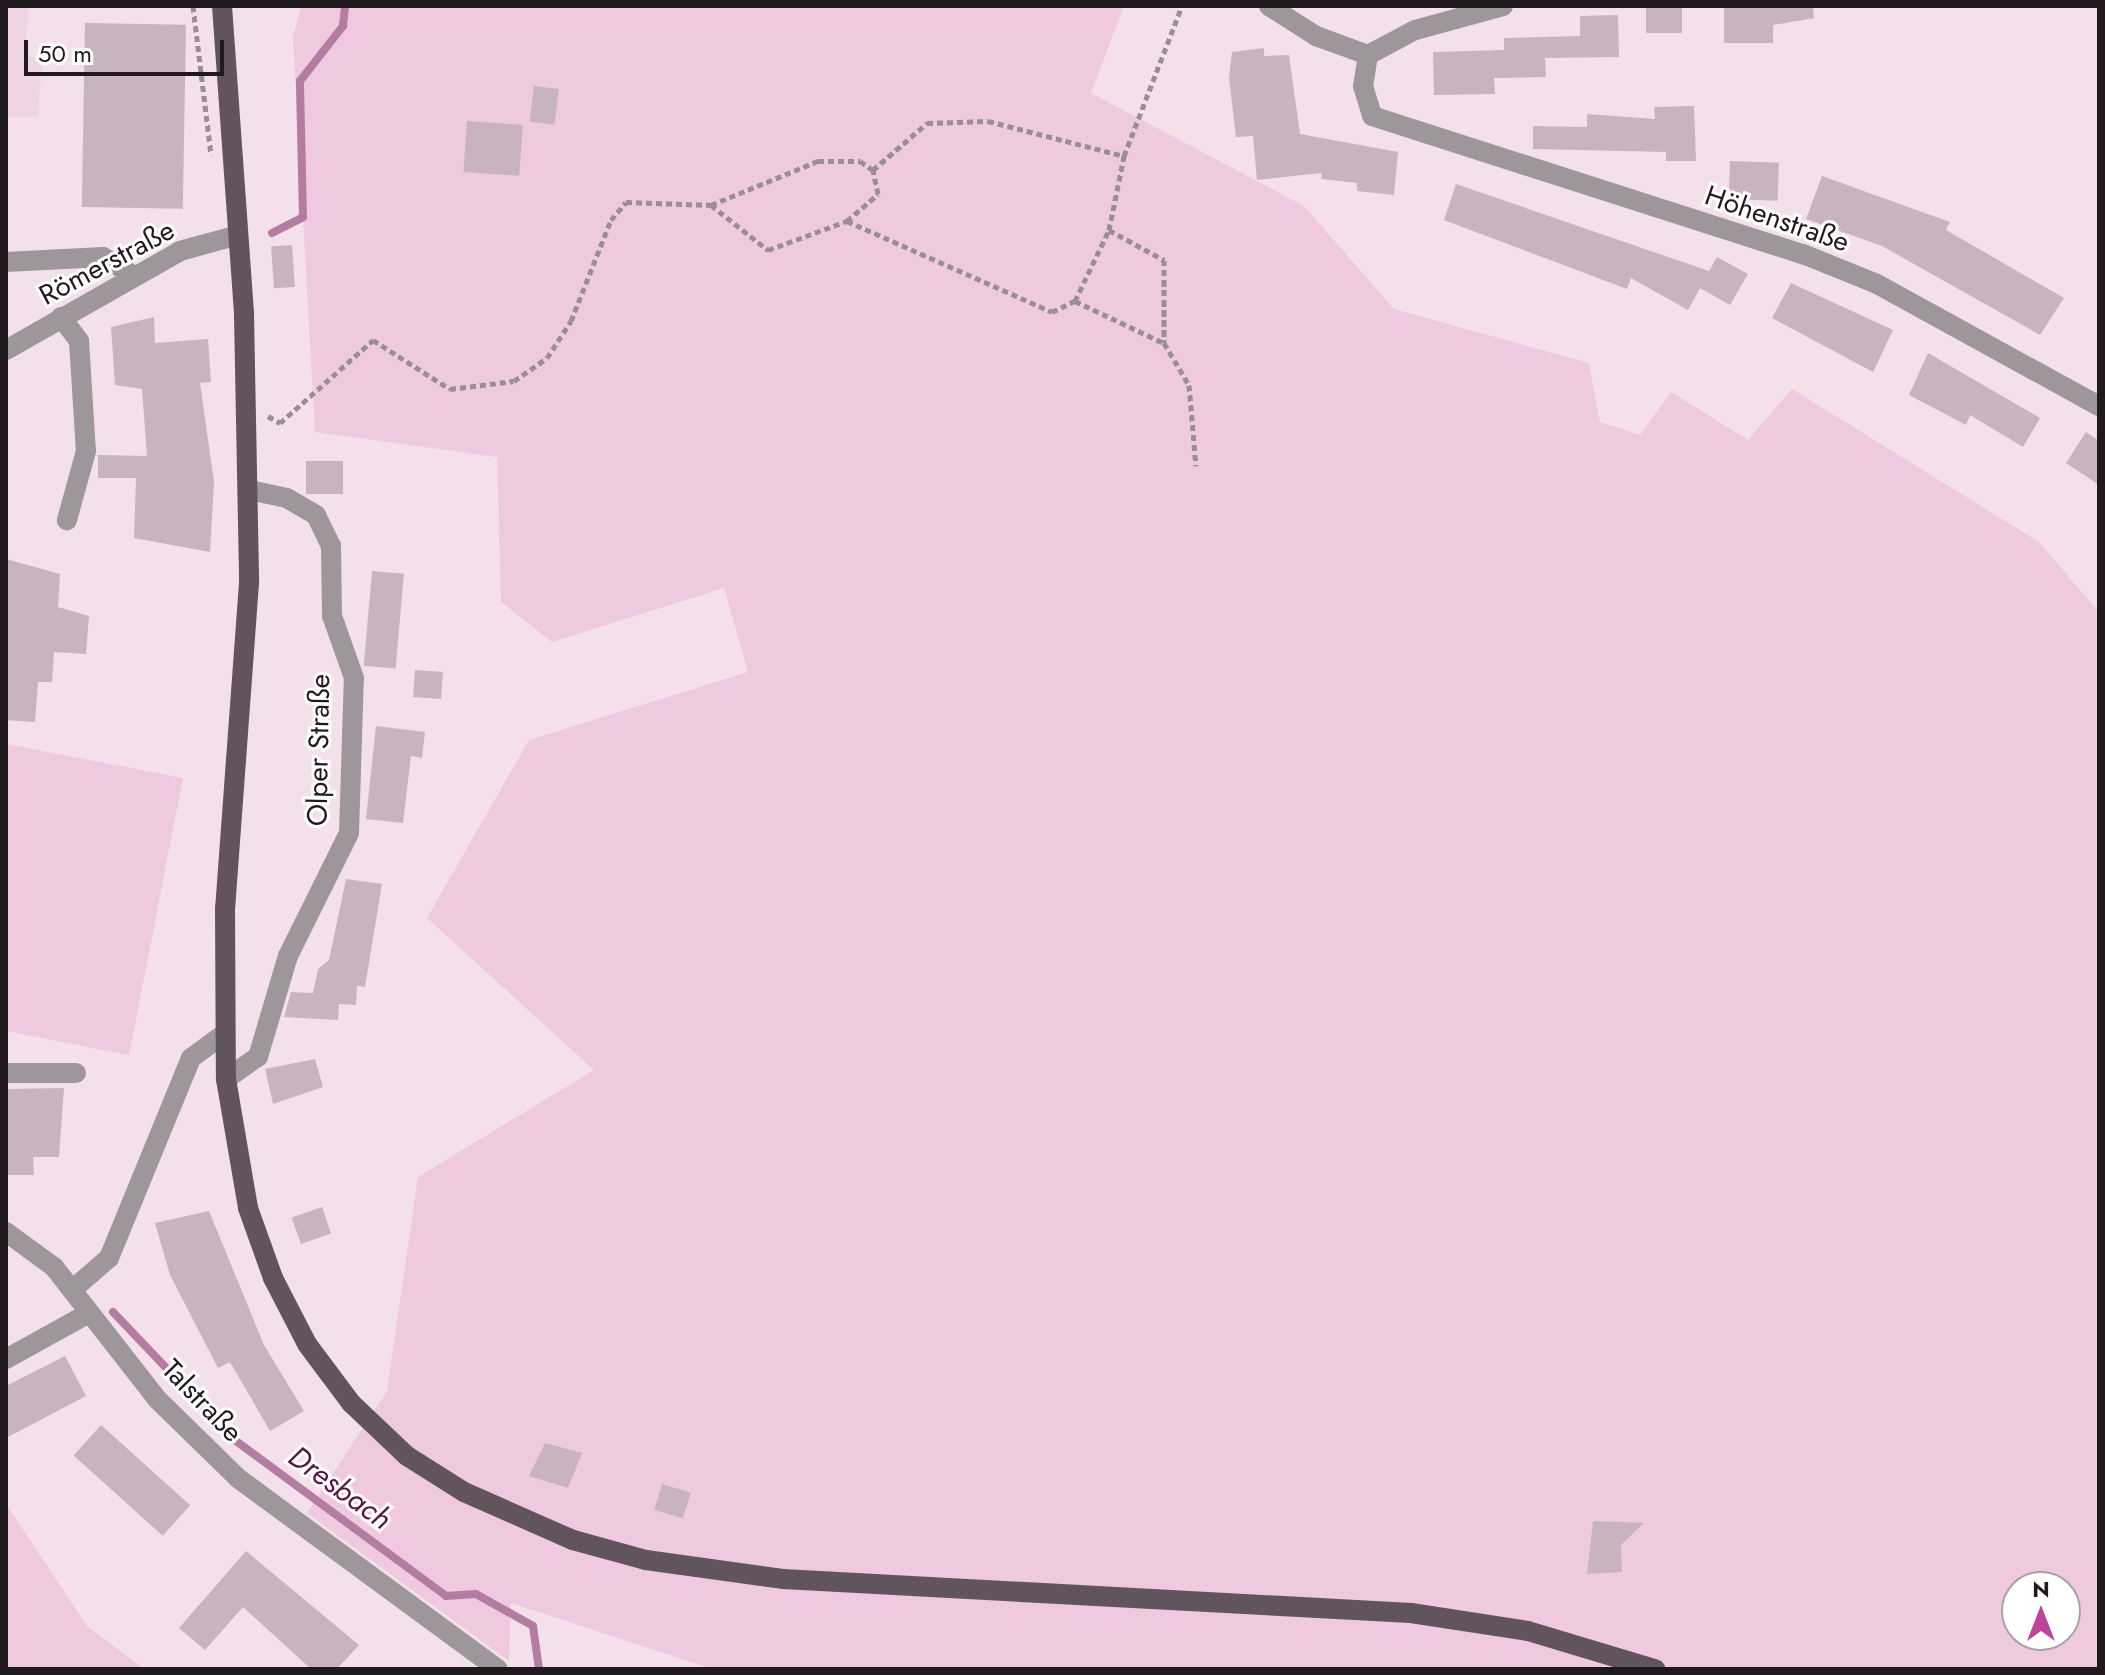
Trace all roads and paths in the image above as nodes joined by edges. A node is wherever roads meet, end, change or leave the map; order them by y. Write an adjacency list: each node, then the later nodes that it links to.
1 (193, 6): 7 (path)
2 (222, 6): 13 (main road)
3 (1182, 6): 8 (path)
4 (1269, 6): 6 (street)
5 (1503, 6): 6 (street)
6 (1368, 55): 21 (street, Höhenstraße)
7 (206, 155)
8 (1124, 156): 9 (path); 12 (path)
9 (873, 170): 10 (path); 11 (path)
10 (711, 205): 11 (path); 20 (path)
11 (847, 221): 16 (path)
12 (1109, 230): 16 (path); 18 (path)
13 (238, 235): 15 (street, Römerstraße); 20 (main road)
14 (6, 262): 15 (street)
15 (133, 275): 17 (street, Römerstraße)
16 (1075, 301): 18 (path)
17 (61, 317): 19 (street, Römerstraße); 24 (street)
18 (1164, 343): 22 (path)
19 (6, 350)
20 (246, 404): 23 (main road)
21 (2099, 406)
22 (1196, 466)
23 (248, 490): 25 (main road); 28 (street, Olper Straße)
24 (67, 520)
25 (223, 1035): 28 (main road); 30 (street)
26 (6, 1073): 27 (street)
27 (76, 1073)
28 (226, 1079): 34 (main road)
29 (6, 1232): 30 (street, Talstraße)
30 (72, 1290): 31 (street, Talstraße)
31 (89, 1313): 32 (street); 33 (street, Talstraße)
32 (6, 1359)
33 (498, 1669)
34 (1655, 1669)

